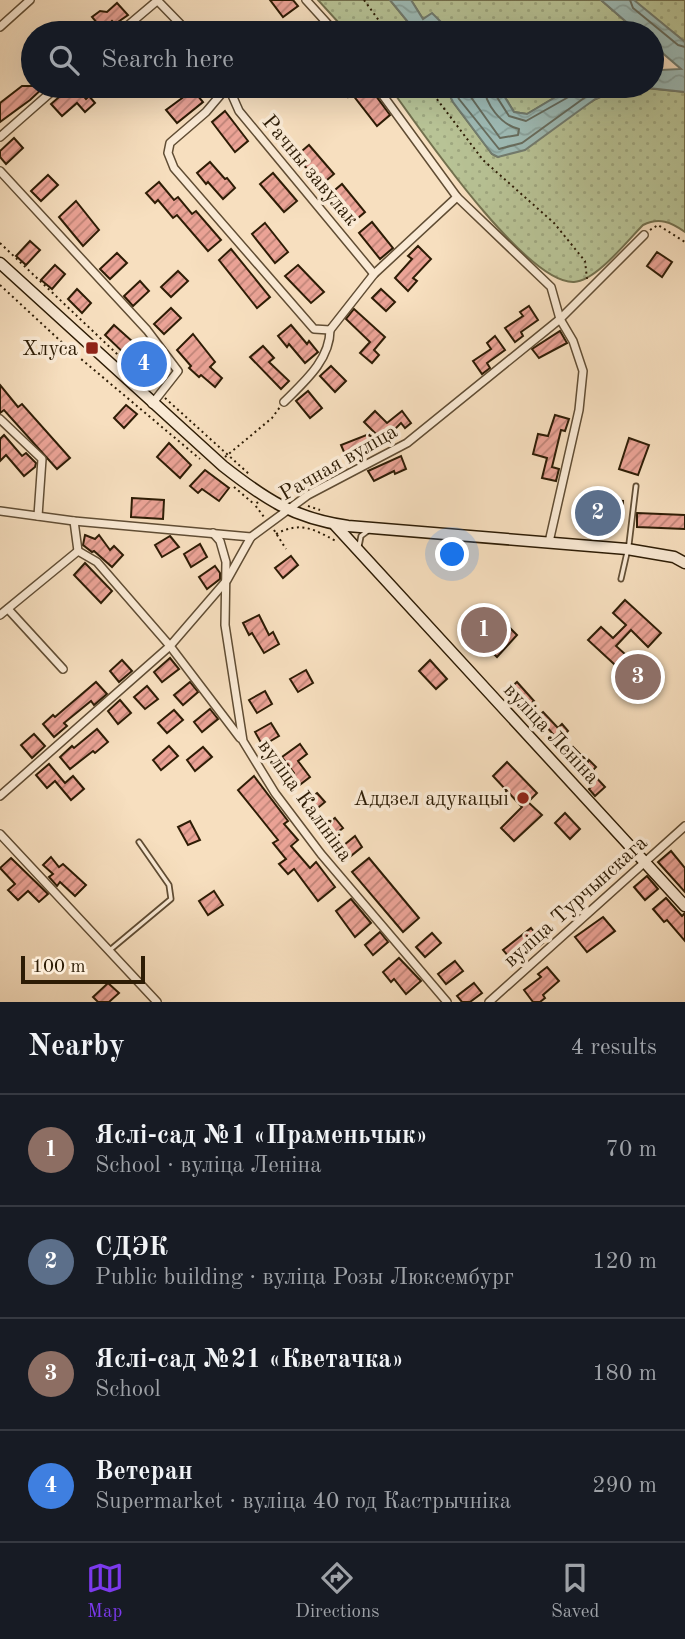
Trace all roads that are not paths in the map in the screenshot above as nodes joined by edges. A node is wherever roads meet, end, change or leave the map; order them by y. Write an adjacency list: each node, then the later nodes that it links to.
1 (30, 0): 7 (street)
2 (158, 0): 4 (street); 5 (street)
3 (306, 0): 6 (street)
4 (133, 21)
5 (178, 21)
6 (325, 21)
7 (0, 27)
8 (44, 98): 12 (street)
9 (218, 98): 19 (street)
10 (233, 98): 17 (street, Рачны завулак)
11 (385, 98): 14 (street)
12 (0, 137)
13 (0, 171): 21 (street)
14 (457, 197): 17 (street); 18 (street)
15 (644, 235): 18 (street, Рачная вуліца)
16 (0, 263): 21 (street)
17 (374, 274): 19 (street)
18 (560, 319): 24 (street, Рачная вуліца); 32 (street)
19 (330, 330): 20 (street)
20 (284, 402)
21 (152, 404): 24 (street)
22 (0, 419): 26 (street)
23 (636, 486): 33 (lane)
24 (288, 510): 28 (street); 31 (street, Рачная вуліца)
25 (0, 511): 26 (street)
26 (38, 516): 27 (street)
27 (74, 521): 30 (street); 34 (street)
28 (335, 524): 29 (street); 35 (street, вуліца Леніна)
29 (373, 528): 32 (street); 35 (lane)
30 (213, 533): 31 (street); 39 (street)
31 (251, 537): 39 (street, Рачная вуліца)
32 (549, 542): 33 (street)
33 (628, 549): 36 (street); 38 (lane)
34 (78, 551): 40 (street); 42 (street)
35 (359, 551): 49 (street, вуліца Леніна)
36 (680, 556): 37 (street)
37 (685, 563)
38 (621, 579)
39 (227, 580): 42 (street, Рачная вуліца); 44 (street, вуліца Калініна)
40 (8, 609): 41 (street); 43 (street)
41 (0, 615)
42 (170, 646): 44 (street); 45 (street, Рачная вуліца)
43 (63, 669)
44 (243, 741): 53 (street, вуліца Калініна)
45 (0, 796)
46 (685, 826): 49 (street, вуліца Турчынскага)
47 (0, 834): 51 (street)
48 (139, 842): 51 (lane)
49 (645, 862): 50 (street, вуліца Леніна); 54 (street, вуліца Турчынскага)
50 (685, 906)
51 (109, 952): 52 (street)
52 (157, 1002)
53 (447, 1002)
54 (489, 1002)

